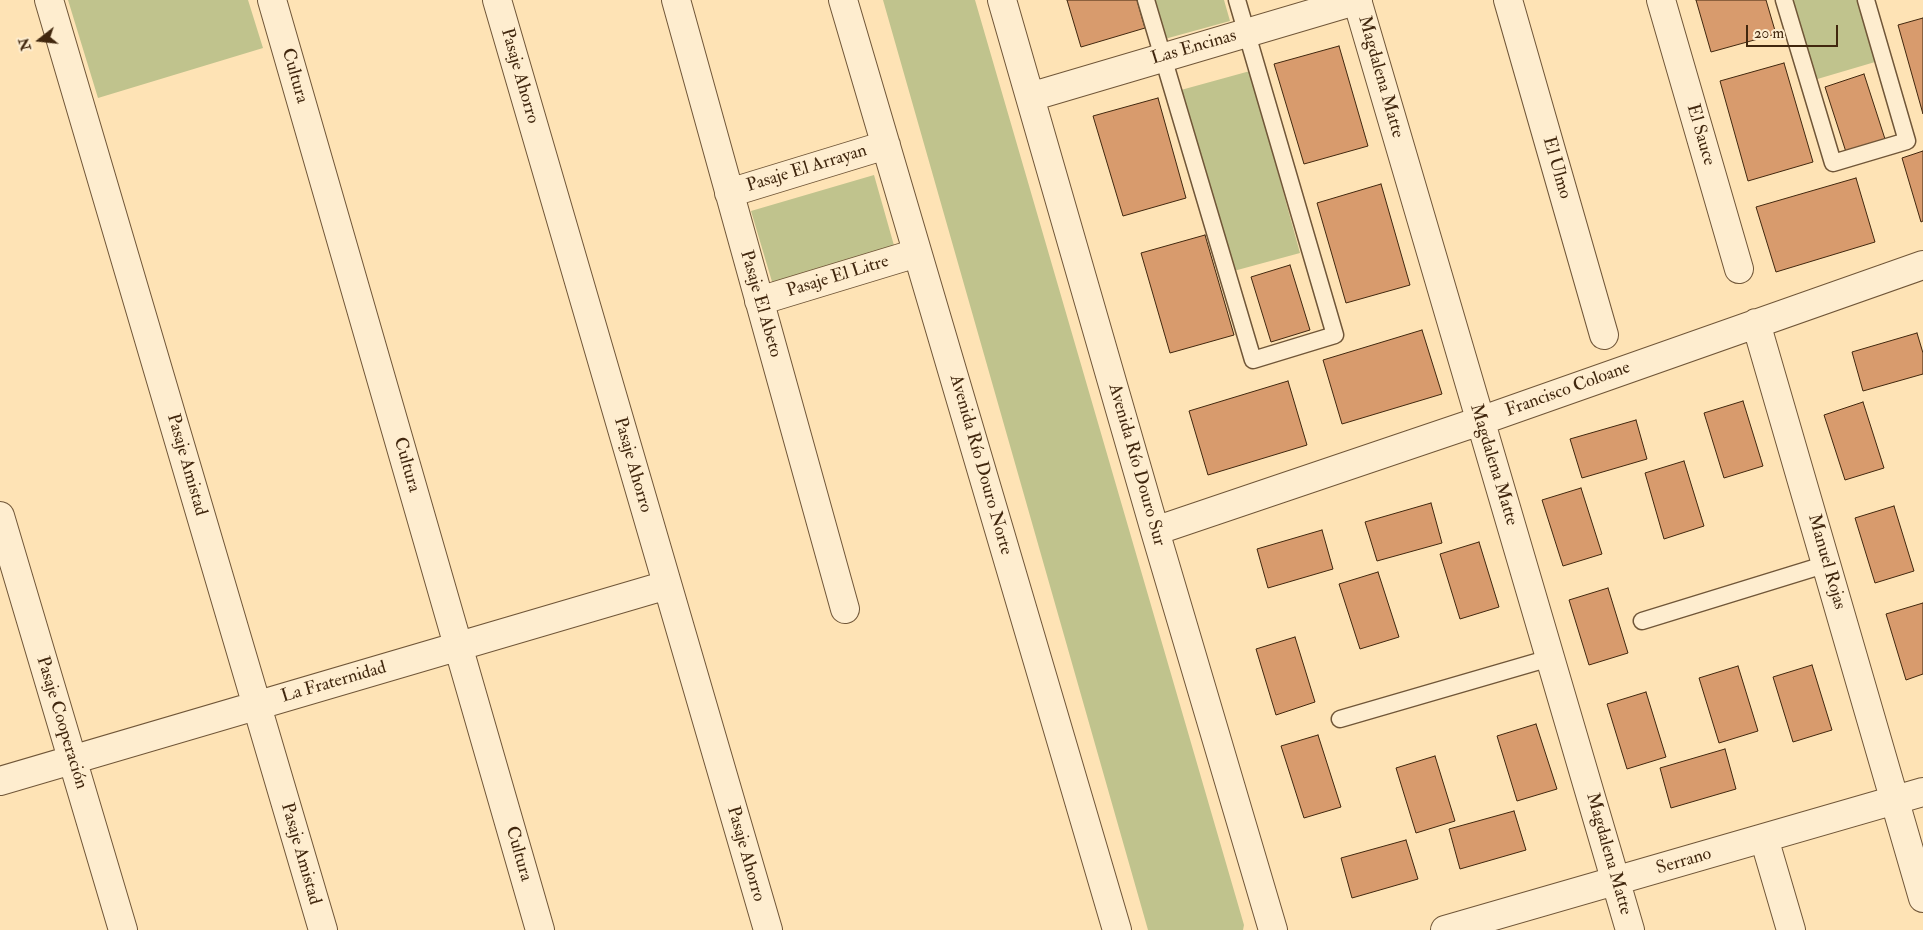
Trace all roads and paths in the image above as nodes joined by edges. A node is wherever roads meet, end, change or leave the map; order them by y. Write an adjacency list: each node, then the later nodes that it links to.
1 (49, 0): 34 (street, Pasaje Amistad)
2 (272, 0): 32 (street, Cultura)
3 (497, 0): 29 (street, Pasaje Ahorro)
4 (676, 0): 18 (street, Pasaje El Abeto)
5 (843, 0): 17 (street, Avenida Río Douro Norte)
6 (1002, 0): 16 (street, Avenida Río Douro Sur)
7 (1146, 0): 15 (lane)
8 (1237, 0): 14 (lane)
9 (1358, 0): 14 (street, Las Encinas); 25 (street, Magdalena Matte)
10 (1508, 0): 24 (street, El Ulmo)
11 (1661, 0): 21 (street, El Sauce)
12 (1784, 0): 13 (lane)
13 (1866, 0)
14 (1247, 33): 15 (street, Las Encinas); 15 (lane)
15 (1162, 58): 16 (street, Las Encinas)
16 (1030, 97): 27 (street, Avenida Río Douro Sur)
17 (886, 145): 18 (street, Pasaje El Arrayan); 19 (street, Avenida Río Douro Norte)
18 (729, 193): 22 (street, Pasaje El Abeto)
19 (917, 253): 22 (street, Pasaje El Litre); 47 (street, Avenida Río Douro Norte)
20 (1923, 265): 23 (street, Francisco Coloane)
21 (1739, 269)
22 (759, 301): 30 (street, Pasaje El Abeto)
23 (1756, 323): 25 (street, Francisco Coloane); 28 (street, Manuel Rojas)
24 (1604, 335)
25 (1480, 421): 27 (street, Francisco Coloane); 33 (street, Magdalena Matte)
26 (0, 516): 36 (street, Pasaje Cooperación)
27 (1155, 531): 48 (street, Avenida Río Douro Sur)
28 (1827, 564): 31 (lane); 39 (street, Manuel Rojas)
29 (667, 585): 32 (street, La Fraternidad); 46 (street, Pasaje Ahorro)
30 (845, 609)
31 (1642, 621)
32 (458, 646): 34 (street, La Fraternidad); 45 (street, Cultura)
33 (1550, 658): 35 (lane); 41 (street, Magdalena Matte)
34 (256, 705): 36 (street, La Fraternidad); 44 (street, Pasaje Amistad)
35 (1340, 719)
36 (72, 759): 37 (street, La Fraternidad); 43 (street, Pasaje Cooperación)
37 (0, 781)
38 (1923, 792): 39 (street, Serrano)
39 (1894, 801): 40 (street, Serrano); 42 (street, Manuel Rojas)
40 (1764, 838): 41 (street, Serrano); 51 (street)
41 (1616, 882): 49 (street, Serrano); 50 (street, Magdalena Matte)
42 (1923, 898)
43 (123, 930)
44 (322, 930)
45 (540, 930)
46 (768, 930)
47 (1116, 930)
48 (1273, 930)
49 (1445, 930)
50 (1630, 930)
51 (1791, 930)

